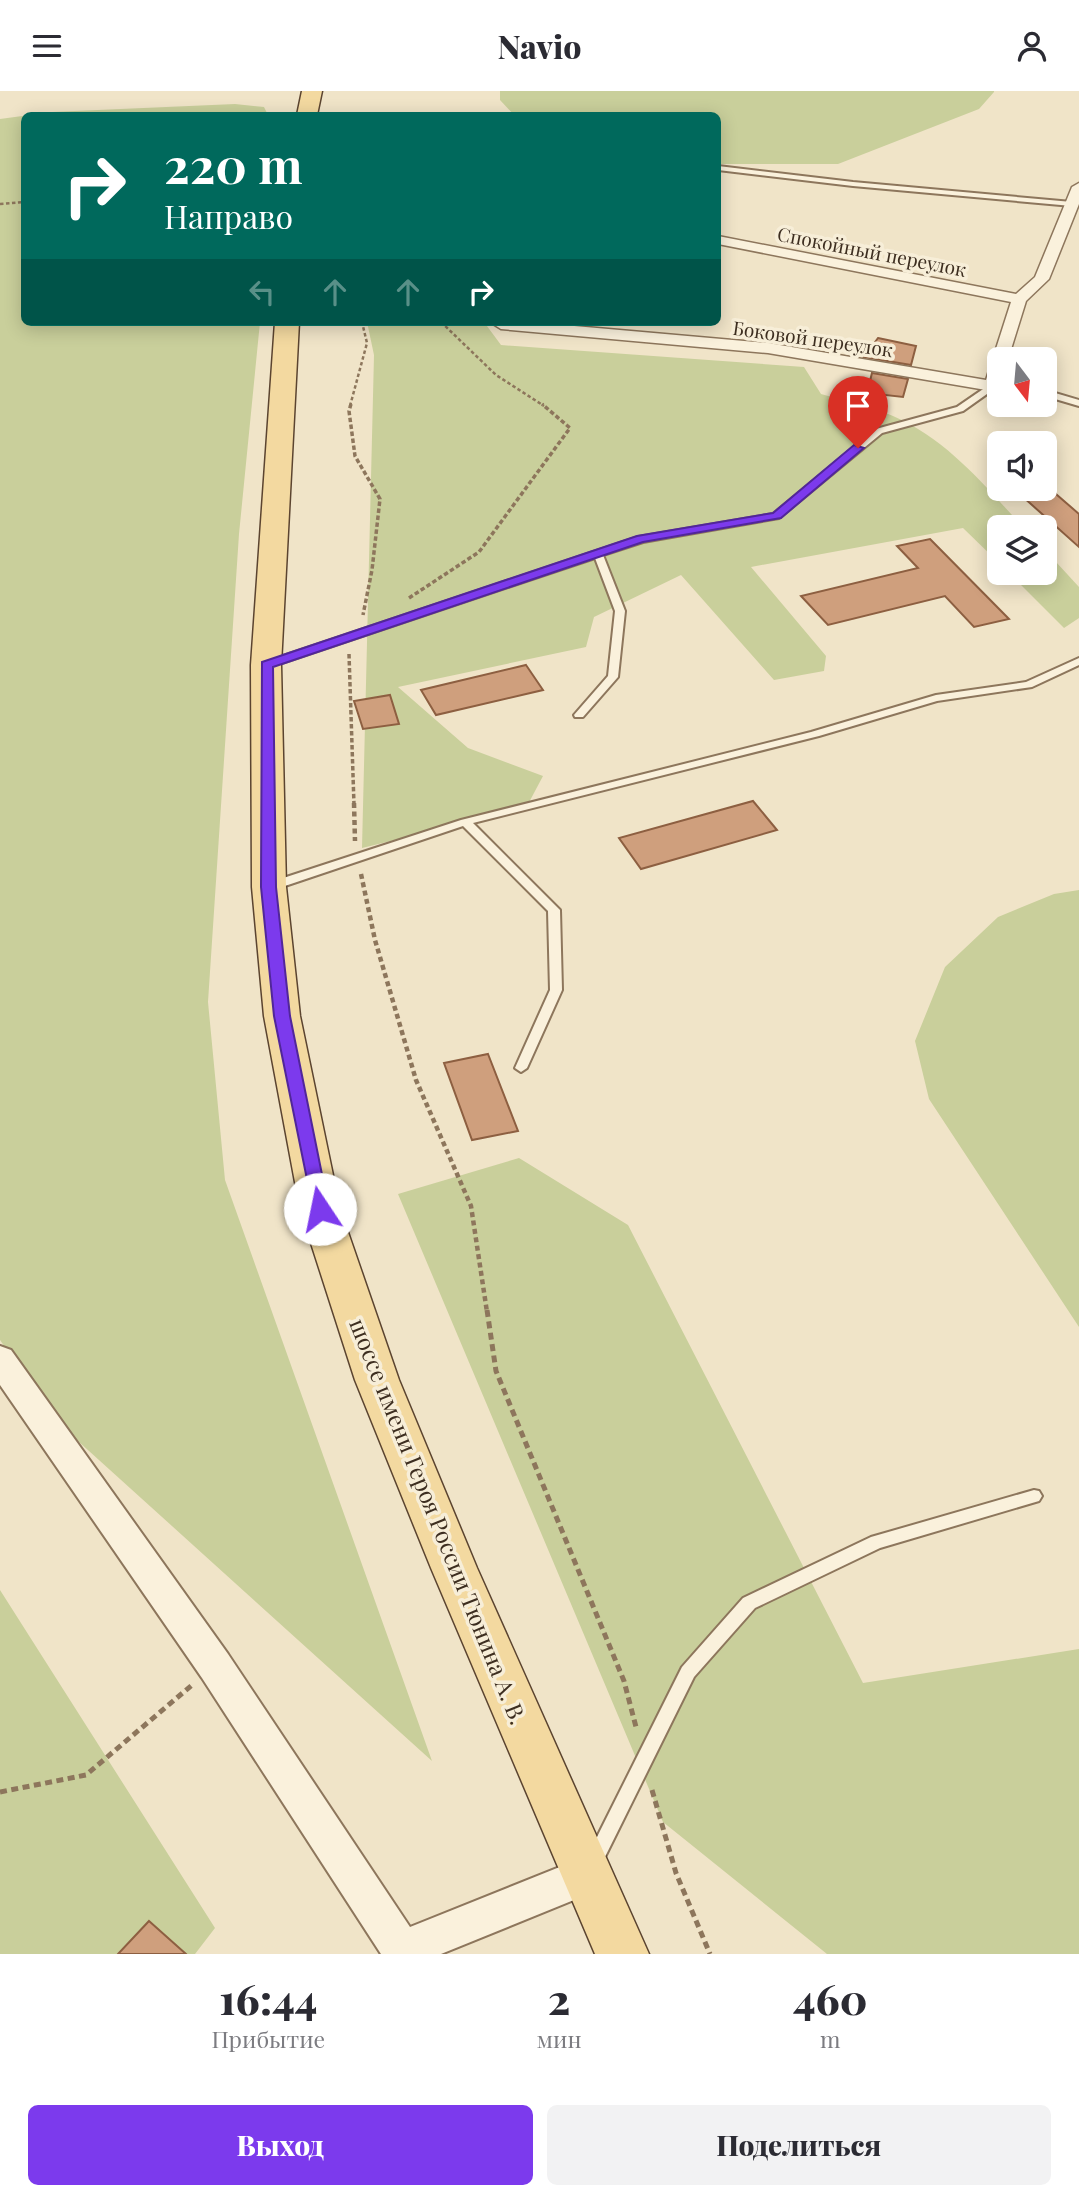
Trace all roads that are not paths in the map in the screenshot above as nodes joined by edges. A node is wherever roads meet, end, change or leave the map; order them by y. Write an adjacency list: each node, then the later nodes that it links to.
1 (312, 91): 2 (main road)
2 (308, 112)
3 (721, 168): 5 (lane)
4 (1079, 187): 5 (street)
5 (1072, 204): 7 (street)
6 (721, 241): 7 (street, Спокойный переулок)
7 (1019, 299): 10 (street)
8 (287, 326): 17 (main road, шоссе имени Героя России Тюнина А. В.)
9 (523, 326): 11 (street, Боковой переулок)
10 (1004, 347)
11 (987, 384)
12 (987, 392): 15 (lane)
13 (1057, 397): 14 (lane)
14 (1079, 403)
15 (597, 554): 17 (lane); 18 (lane)
16 (1079, 661): 19 (lane)
17 (266, 665): 20 (main road, шоссе имени Героя России Тюнина А. В.)
18 (579, 715)
19 (465, 822): 20 (lane); 21 (lane)
20 (268, 887): 24 (main road, шоссе имени Героя России Тюнина А. В.)
21 (521, 1068)
22 (0, 1359): 25 (street)
23 (1034, 1496): 24 (lane)
24 (587, 1875): 25 (street); 26 (main road, шоссе имени Героя России Тюнина А. В.)
25 (402, 1952)
26 (622, 1954)

